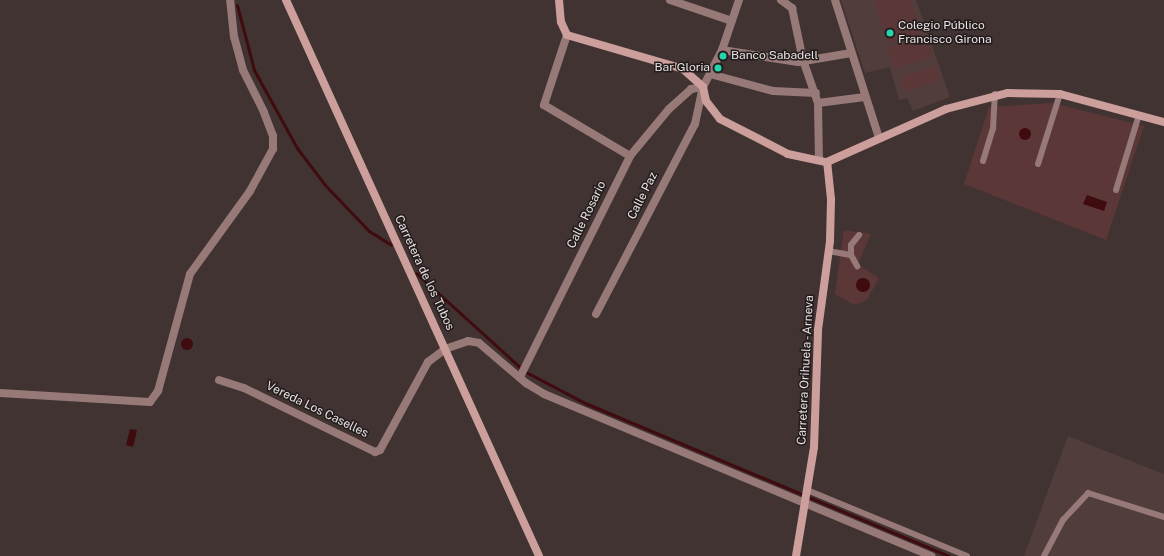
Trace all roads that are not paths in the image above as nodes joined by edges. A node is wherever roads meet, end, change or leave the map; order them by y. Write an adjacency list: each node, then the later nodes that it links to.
1 (230, 0): 37 (street)
2 (286, 0): 34 (main road, Carretera de los Tubos)
3 (559, 0): 9 (main road)
4 (670, 0): 8 (street)
5 (739, 0): 8 (street, Calle Paz)
6 (835, 0): 11 (street)
7 (784, 1): 12 (street)
8 (732, 21): 10 (street, Calle Paz)
9 (567, 35): 14 (main road); 23 (street)
10 (722, 50): 12 (street); 13 (street, Calle Paz)
11 (851, 53): 12 (street); 18 (street)
12 (802, 60): 15 (street)
13 (710, 74): 14 (street, Calle Paz); 15 (street)
14 (704, 87): 23 (street, Calle Rosario); 24 (main road); 33 (street, Calle Paz)
15 (816, 93): 19 (street)
16 (995, 94): 17 (main road); 22 (main road); 25 (lane)
17 (1060, 94): 20 (main road); 27 (lane)
18 (865, 97): 19 (street); 22 (street)
19 (818, 103): 24 (street)
20 (1139, 114): 21 (main road); 28 (lane)
21 (1164, 122)
22 (880, 138): 26 (main road)
23 (630, 156): 35 (street, Calle Rosario)
24 (819, 160): 26 (main road)
25 (983, 161)
26 (828, 162): 30 (main road, Carretera Orihuela - Arneva)
27 (1038, 164)
28 (1116, 190)
29 (859, 234): 31 (lane)
30 (828, 251): 31 (lane); 38 (main road, Carretera Orihuela - Arneva)
31 (851, 255): 32 (lane)
32 (857, 266)
33 (596, 314)
34 (445, 349): 35 (street, Vereda Los Caselles); 36 (street, Vereda Los Caselles); 40 (main road, Carretera de los Tubos)
35 (520, 377): 38 (street, Vereda Los Caselles)
36 (219, 380)
37 (0, 393)
38 (806, 497): 41 (main road, Carretera Orihuela - Arneva); 42 (street, Vereda Los Caselles); 43 (lane)
39 (1164, 517): 44 (lane)
40 (539, 556)
41 (796, 556)
42 (932, 556)
43 (968, 556)
44 (1044, 556)

